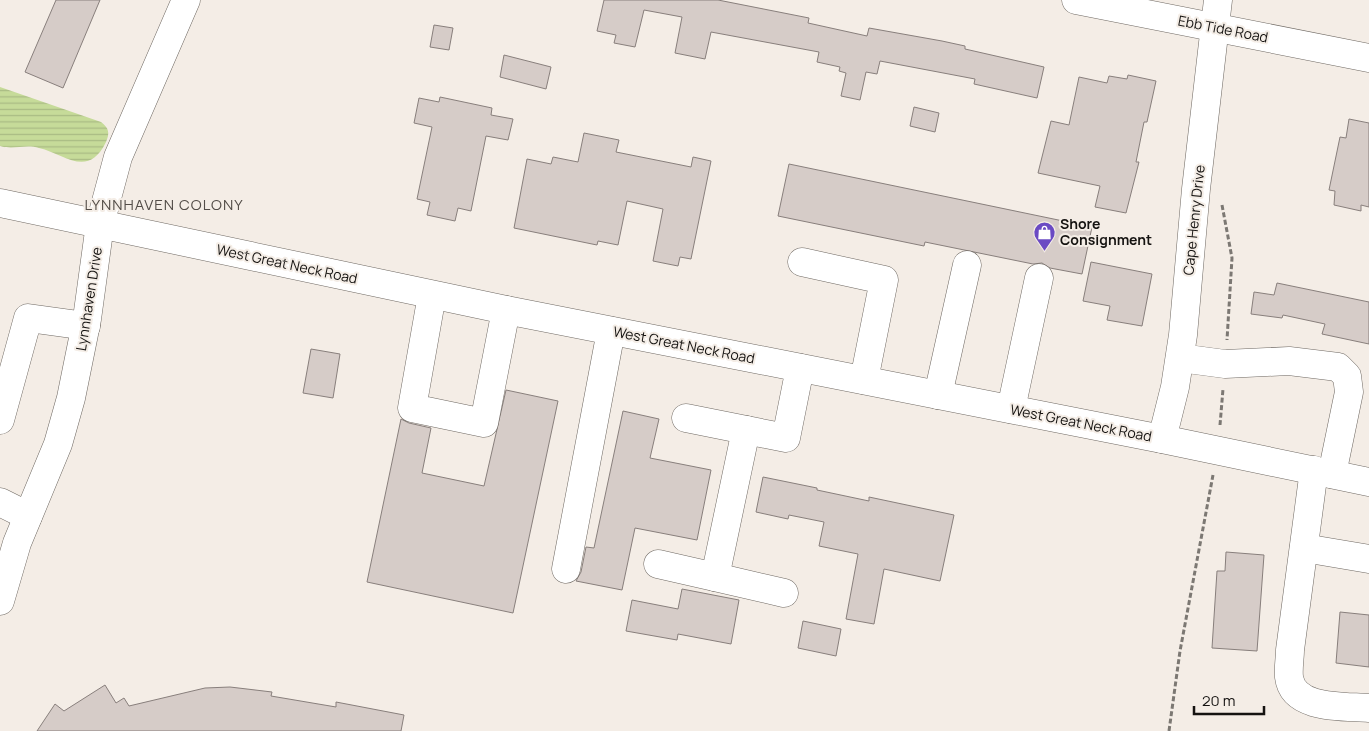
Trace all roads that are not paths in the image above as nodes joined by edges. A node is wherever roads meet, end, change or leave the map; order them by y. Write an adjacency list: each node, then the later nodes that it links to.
1 (186, 0): 7 (street, Lynnhaven Drive)
2 (1076, 0): 4 (street, Ebb Tide Road)
3 (1218, 0): 4 (street, Cape Henry Drive)
4 (1215, 27): 5 (street, Ebb Tide Road); 15 (street, Cape Henry Drive)
5 (1369, 58)
6 (0, 203): 7 (street, West Great Neck Road)
7 (100, 224): 11 (street, West Great Neck Road); 13 (street, Lynnhaven Drive)
8 (802, 262): 17 (street)
9 (967, 265): 18 (street)
10 (1039, 278): 19 (street)
11 (432, 294): 12 (street, West Great Neck Road); 12 (street)
12 (506, 310): 14 (street, West Great Neck Road)
13 (86, 326): 20 (street); 27 (street, Lynnhaven Drive)
14 (611, 331): 16 (street, West Great Neck Road); 31 (street)
15 (1180, 358): 23 (street, Cape Henry Drive); 24 (street)
16 (800, 368): 17 (street, West Great Neck Road); 22 (street)
17 (864, 380): 18 (street, West Great Neck Road)
18 (938, 395): 19 (street, West Great Neck Road)
19 (1011, 409): 23 (street, West Great Neck Road)
20 (1, 411)
21 (686, 418): 22 (street)
22 (746, 430): 32 (street)
23 (1162, 438): 24 (street, West Great Neck Road)
24 (1323, 472): 25 (street, West Great Neck Road); 28 (street)
25 (1369, 482)
26 (0, 502): 27 (street)
27 (28, 516): 34 (street, Lynnhaven Drive)
28 (1304, 548): 29 (street); 35 (street)
29 (1369, 559)
30 (658, 564): 32 (street)
31 (566, 569)
32 (715, 577): 33 (street)
33 (784, 592)
34 (0, 601)
35 (1369, 708)

